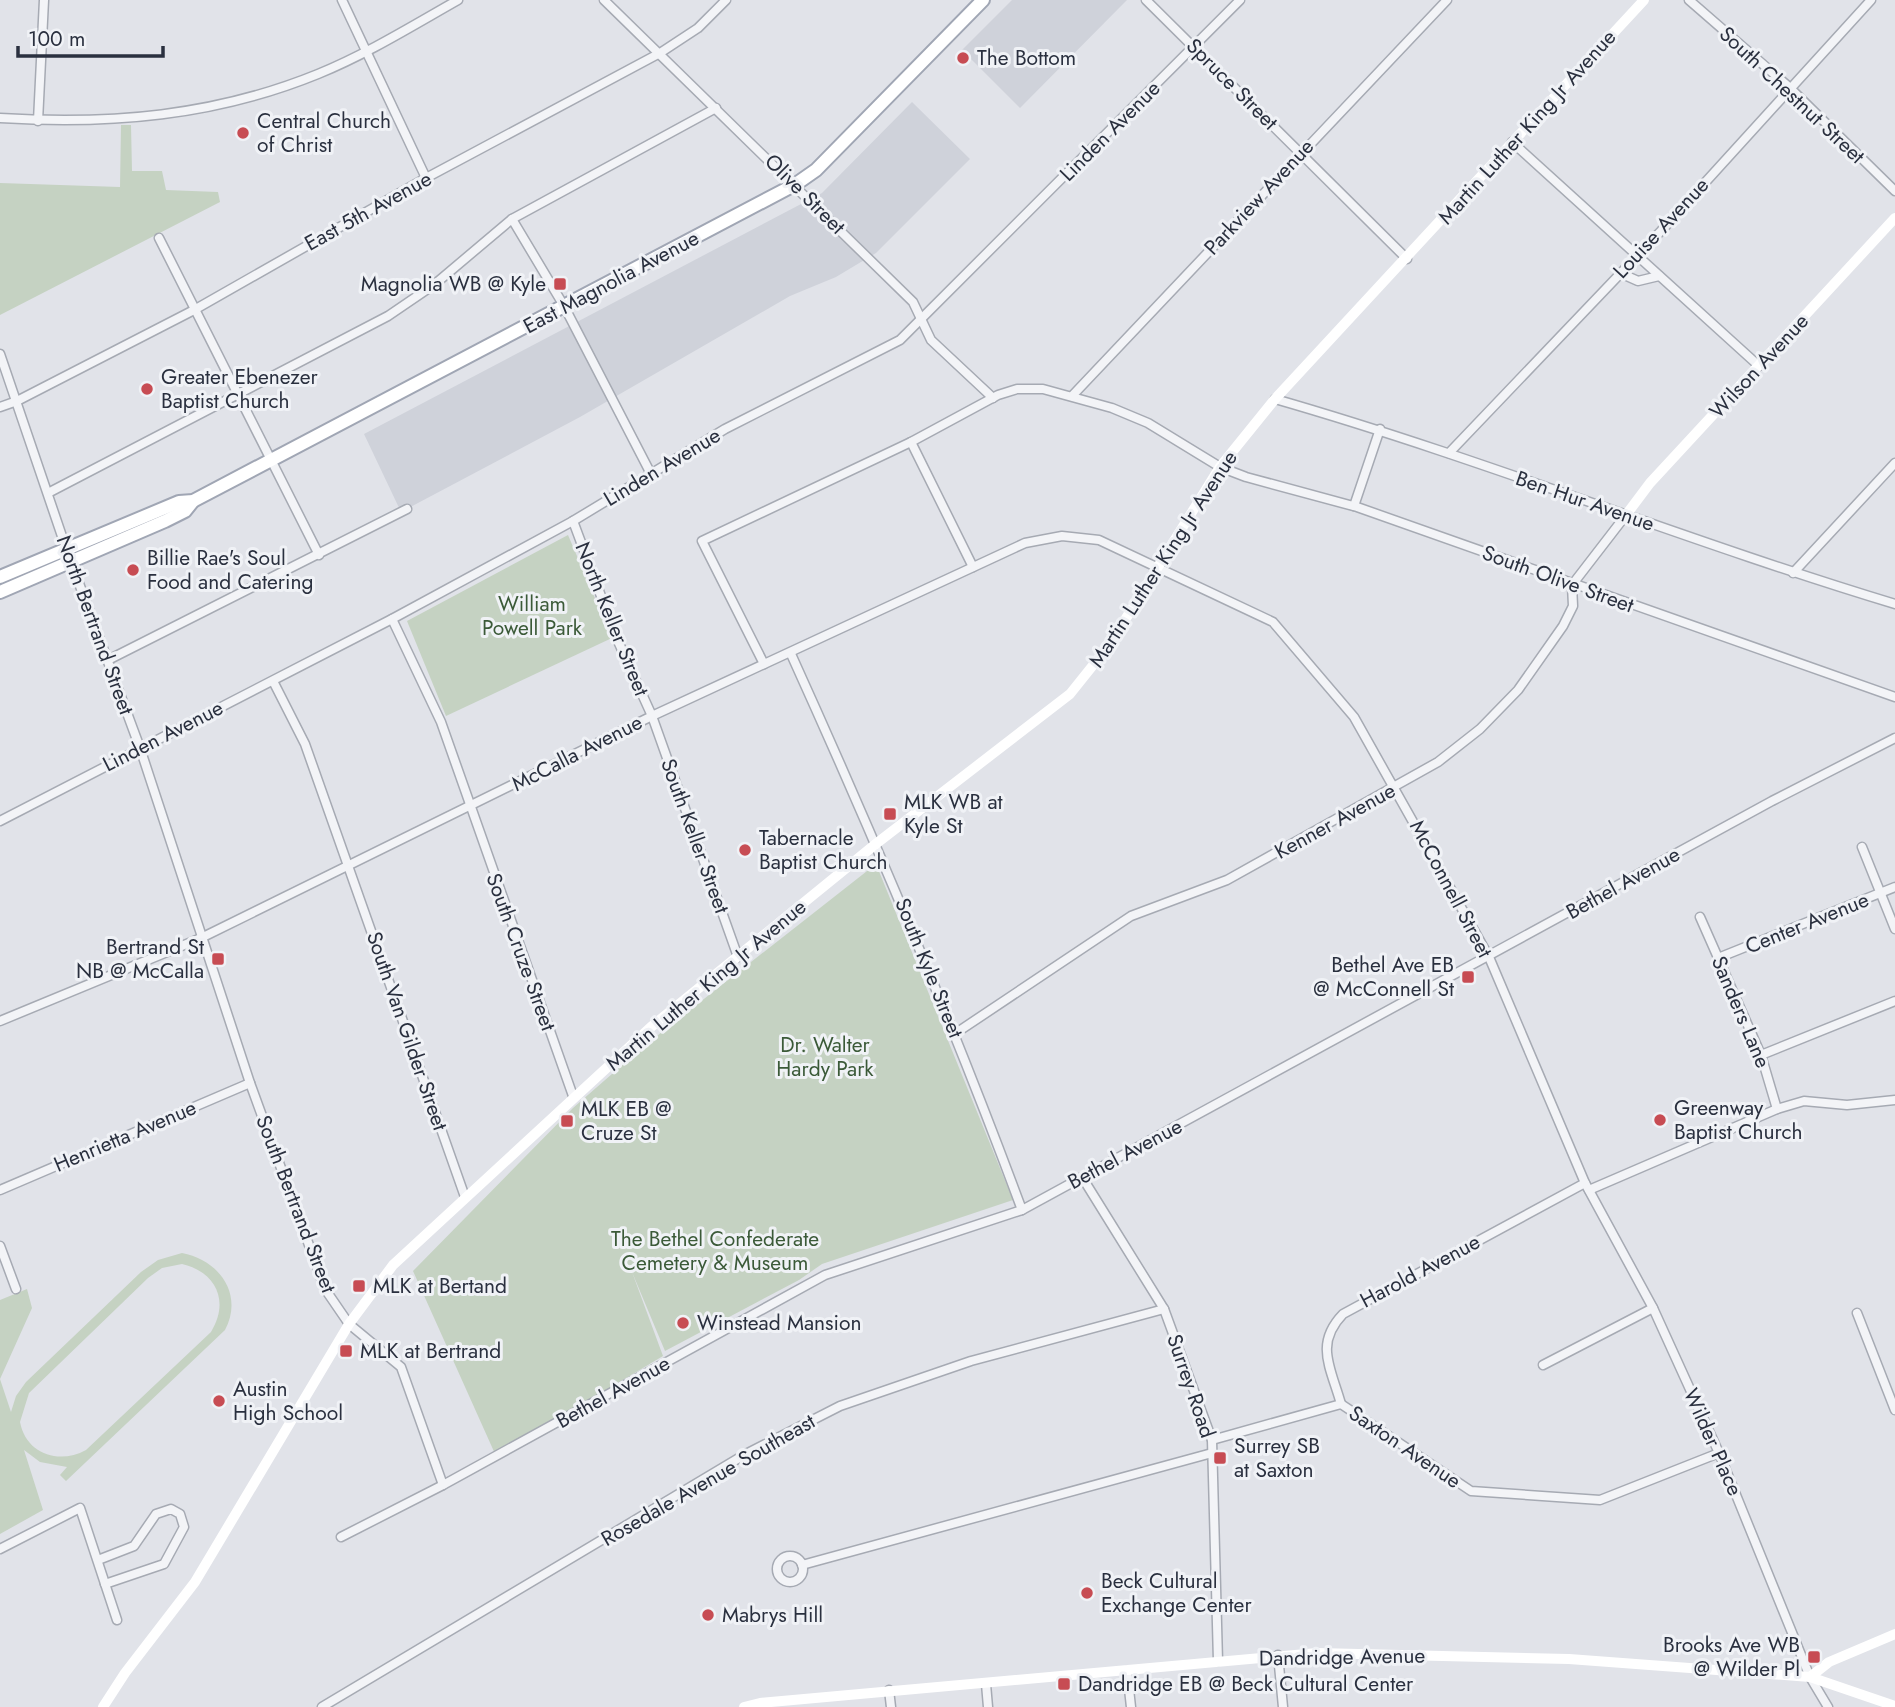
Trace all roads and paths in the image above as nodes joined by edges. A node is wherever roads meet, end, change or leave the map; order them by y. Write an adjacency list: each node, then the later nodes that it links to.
1 (44, 0): 19 (street)
2 (342, 0): 14 (street)
3 (458, 0): 14 (street)
4 (604, 0): 15 (street, Olive Street)
5 (726, 0): 15 (street, East 5th Avenue)
6 (983, 0): 23 (main road, East Magnolia Avenue)
7 (1146, 0): 13 (street, Spruce Street)
8 (1240, 0): 13 (street, Linden Avenue)
9 (1447, 0): 21 (street, Parkview Avenue)
10 (1644, 0): 20 (main road, Martin Luther King Jr Avenue)
11 (1689, 0): 16 (street, South Chestnut Street)
12 (1871, 0): 16 (street, Louise Avenue)
13 (1194, 46): 21 (street, Spruce Street); 34 (street, Linden Avenue)
14 (366, 51): 19 (street); 22 (street)
15 (660, 53): 17 (street, Olive Street); 22 (street, East 5th Avenue)
16 (1789, 87): 24 (street, South Chestnut Street); 28 (street, Louise Avenue)
17 (716, 108): 23 (street, Olive Street); 26 (street)
18 (0, 118): 19 (street)
19 (38, 121)
20 (1512, 142): 28 (street); 29 (main road, Martin Luther King Jr Avenue)
21 (1301, 152): 29 (street, Spruce Street); 38 (street, Parkview Avenue)
22 (426, 178): 33 (street, East 5th Avenue)
23 (796, 184): 32 (main road, East Magnolia Avenue); 34 (street, Olive Street)
24 (1895, 191)
25 (1895, 218): 36 (main road, Wilson Avenue)
26 (512, 219): 32 (street); 37 (street)
27 (159, 238): 33 (street)
28 (1637, 256): 30 (street, Louise Avenue); 31 (street)
29 (1407, 259): 40 (main road, Martin Luther King Jr Avenue)
30 (1620, 273): 31 (street); 45 (street, Louise Avenue)
31 (1659, 276): 36 (street)
32 (564, 306): 46 (main road, East Magnolia Avenue); 49 (street)
33 (194, 310): 37 (street); 41 (street, East 5th Avenue)
34 (923, 320): 39 (street, Olive Street); 49 (street, Linden Avenue)
35 (0, 354): 41 (street, North Bertrand Street)
36 (1759, 366): 53 (main road, Wilson Avenue)
37 (238, 394): 46 (street); 50 (street)
38 (1072, 396): 39 (street); 48 (street)
39 (993, 398): 44 (street)
40 (1275, 398): 43 (street, Ben Hur Avenue); 48 (main road, Martin Luther King Jr Avenue)
41 (17, 401): 42 (street, East 5th Avenue); 50 (street, North Bertrand Street)
42 (0, 407)
43 (1380, 429): 45 (street, Ben Hur Avenue); 51 (street)
44 (911, 442): 57 (street); 67 (street)
45 (1449, 453): 53 (street, Ben Hur Avenue)
46 (271, 459): 55 (street); 56 (main road, East Magnolia Avenue)
47 (1895, 463): 59 (street)
48 (1220, 467): 51 (street, South Olive Street); 58 (main road, Martin Luther King Jr Avenue)
49 (651, 474): 54 (street, Linden Avenue)
50 (48, 493): 56 (street, North Bertrand Street)
51 (1354, 506): 61 (street, South Olive Street)
52 (407, 509): 55 (street)
53 (1626, 515): 59 (street, Ben Hur Avenue); 61 (street, Kenner Avenue)
54 (573, 521): 64 (street, Linden Avenue); 70 (street, North Keller Street)
55 (319, 555): 66 (street)
56 (70, 557): 60 (main road, East Magnolia Avenue); 62 (main road, East Magnolia Avenue); 66 (street, North Bertrand Street)
57 (973, 567): 58 (street, McCalla Avenue); 65 (street, McCalla Avenue)
58 (1160, 567): 73 (street, McConnell Street); 76 (main road, Martin Luther King Jr Avenue)
59 (1793, 573): 63 (street, Ben Hur Avenue)
60 (0, 578)
61 (1572, 585): 69 (street, South Olive Street); 73 (street, Kenner Avenue)
62 (0, 593)
63 (1895, 604)
64 (391, 619): 68 (street, Linden Avenue); 74 (street, South Cruze Street)
65 (791, 654): 67 (street, McCalla Avenue); 76 (street, South Kyle Street)
66 (108, 660): 72 (street, North Bertrand Street)
67 (764, 664): 70 (street, McCalla Avenue)
68 (273, 681): 72 (street, Linden Avenue); 78 (street, South Van Gilder Street)
69 (1895, 697)
70 (652, 716): 74 (street, McCalla Avenue); 84 (street, South Keller Street)
71 (1895, 738): 85 (street, Bethel Avenue)
72 (140, 748): 75 (street, Linden Avenue); 83 (street, North Bertrand Street)
73 (1396, 788): 85 (street, McConnell Street); 89 (street, Kenner Avenue)
74 (469, 808): 78 (street, McCalla Avenue); 92 (street, South Cruze Street)
75 (0, 821)
76 (877, 844): 84 (main road, Martin Luther King Jr Avenue); 89 (street, South Kyle Street)
77 (1862, 847): 80 (street)
78 (349, 866): 83 (street, McCalla Avenue); 98 (street, South Van Gilder Street)
79 (1895, 887): 80 (street, Center Avenue)
80 (1881, 893): 82 (street); 86 (street, Center Avenue)
81 (1700, 917): 86 (street, Sanders Lane)
82 (1895, 929)
83 (201, 938): 88 (street, McCalla Avenue); 91 (street, South Bertrand Street)
84 (738, 957): 92 (main road, Martin Luther King Jr Avenue)
85 (1489, 957): 95 (street, Bethel Avenue); 96 (street, McConnell Street)
86 (1718, 958): 90 (street, Sanders Lane)
87 (1895, 1002): 90 (street)
88 (0, 1021)
89 (956, 1032): 99 (street, South Kyle Street)
90 (1761, 1055): 94 (street, Sanders Lane)
91 (250, 1083): 97 (street, Henrietta Avenue); 105 (street, South Bertrand Street)
92 (573, 1096): 98 (main road, Martin Luther King Jr Avenue)
93 (1895, 1100): 94 (street)
94 (1777, 1109): 96 (street)
95 (1082, 1177): 99 (street, Bethel Avenue); 103 (street, Surrey Road)
96 (1587, 1186): 102 (street, Wilder Place); 107 (street, Harold Avenue)
97 (0, 1190)
98 (465, 1197): 105 (main road, Martin Luther King Jr Avenue)
99 (1023, 1210): 112 (street, Bethel Avenue)
100 (0, 1246): 101 (street)
101 (16, 1289)
102 (1653, 1308): 106 (street); 111 (street, Wilder Place)
103 (1164, 1309): 109 (street, Surrey Road); 128 (street, Rosedale Avenue Southeast)
104 (1857, 1313): 108 (street)
105 (349, 1324): 112 (street, South Bertrand Street); 127 (main road, Martin Luther King Jr Avenue)
106 (1543, 1365)
107 (1341, 1404): 109 (street, Saxton Avenue); 111 (street, Saxton Avenue)
108 (1895, 1410)
109 (1212, 1440): 110 (street, Surrey Road)
110 (1212, 1453): 116 (street); 121 (street, Surrey Road)
111 (1719, 1453): 123 (street, Wilder Place)
112 (443, 1485): 113 (street, Bethel Avenue)
113 (341, 1537)
114 (0, 1549): 115 (street)
115 (97, 1560): 117 (street); 117 (street)
116 (802, 1566)
117 (105, 1584): 118 (street)
118 (117, 1620)
119 (1895, 1634): 123 (main road)
120 (1278, 1655): 121 (main road, Dandridge Avenue); 123 (main road, Dandridge Avenue); 133 (street)
121 (1218, 1661): 122 (main road, Dandridge Avenue)
122 (1127, 1671): 124 (main road, Dandridge Avenue); 132 (street)
123 (1810, 1677): 126 (main road, Dandridge Avenue); 134 (street, Wilder Place)
124 (986, 1684): 125 (main road, Dandridge Avenue); 131 (street)
125 (889, 1690): 129 (main road, Dandridge Avenue); 130 (street)
126 (1895, 1706)
127 (103, 1707)
128 (322, 1707)
129 (744, 1707)
130 (891, 1707)
131 (988, 1707)
132 (1131, 1707)
133 (1283, 1707)
134 (1828, 1707)

